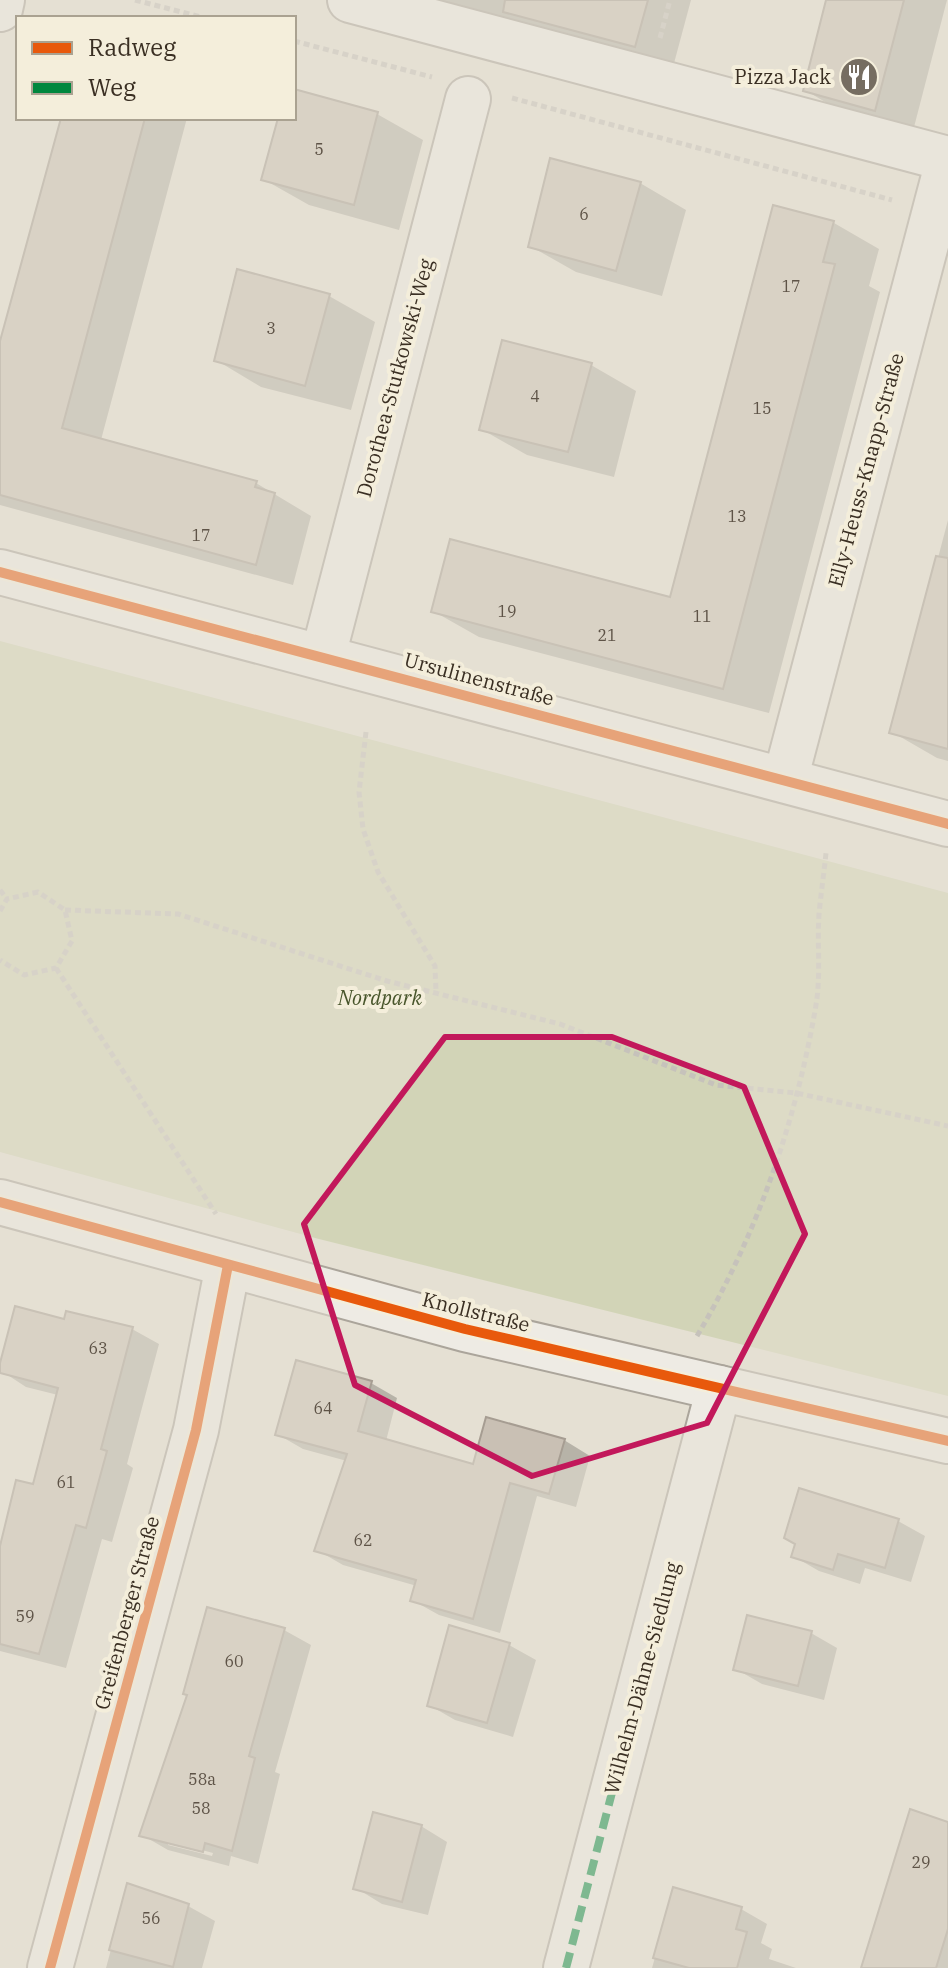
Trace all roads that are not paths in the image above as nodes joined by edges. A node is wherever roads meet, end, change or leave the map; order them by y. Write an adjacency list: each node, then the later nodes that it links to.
1 (2, 0): 3 (street)
2 (350, 0): 5 (street)
3 (0, 9)
4 (470, 91): 7 (street, Dorothea-Stutkowski-Weg)
5 (948, 160): 8 (street, Elly-Heuss-Knapp-Straße)
6 (0, 572): 7 (street, Ursulinenstraße)
7 (323, 656): 8 (street, Ursulinenstraße)
8 (785, 780): 9 (street, Ursulinenstraße)
9 (948, 824)
10 (0, 1202): 11 (street, Knollstraße)
11 (222, 1263): 12 (street, Knollstraße); 14 (street, Greifenberger Straße)
12 (719, 1388): 13 (street, Knollstraße); 15 (street, Wilhelm-Dähne-Siedlung)
13 (948, 1441)
14 (50, 1968)
15 (566, 1968)

